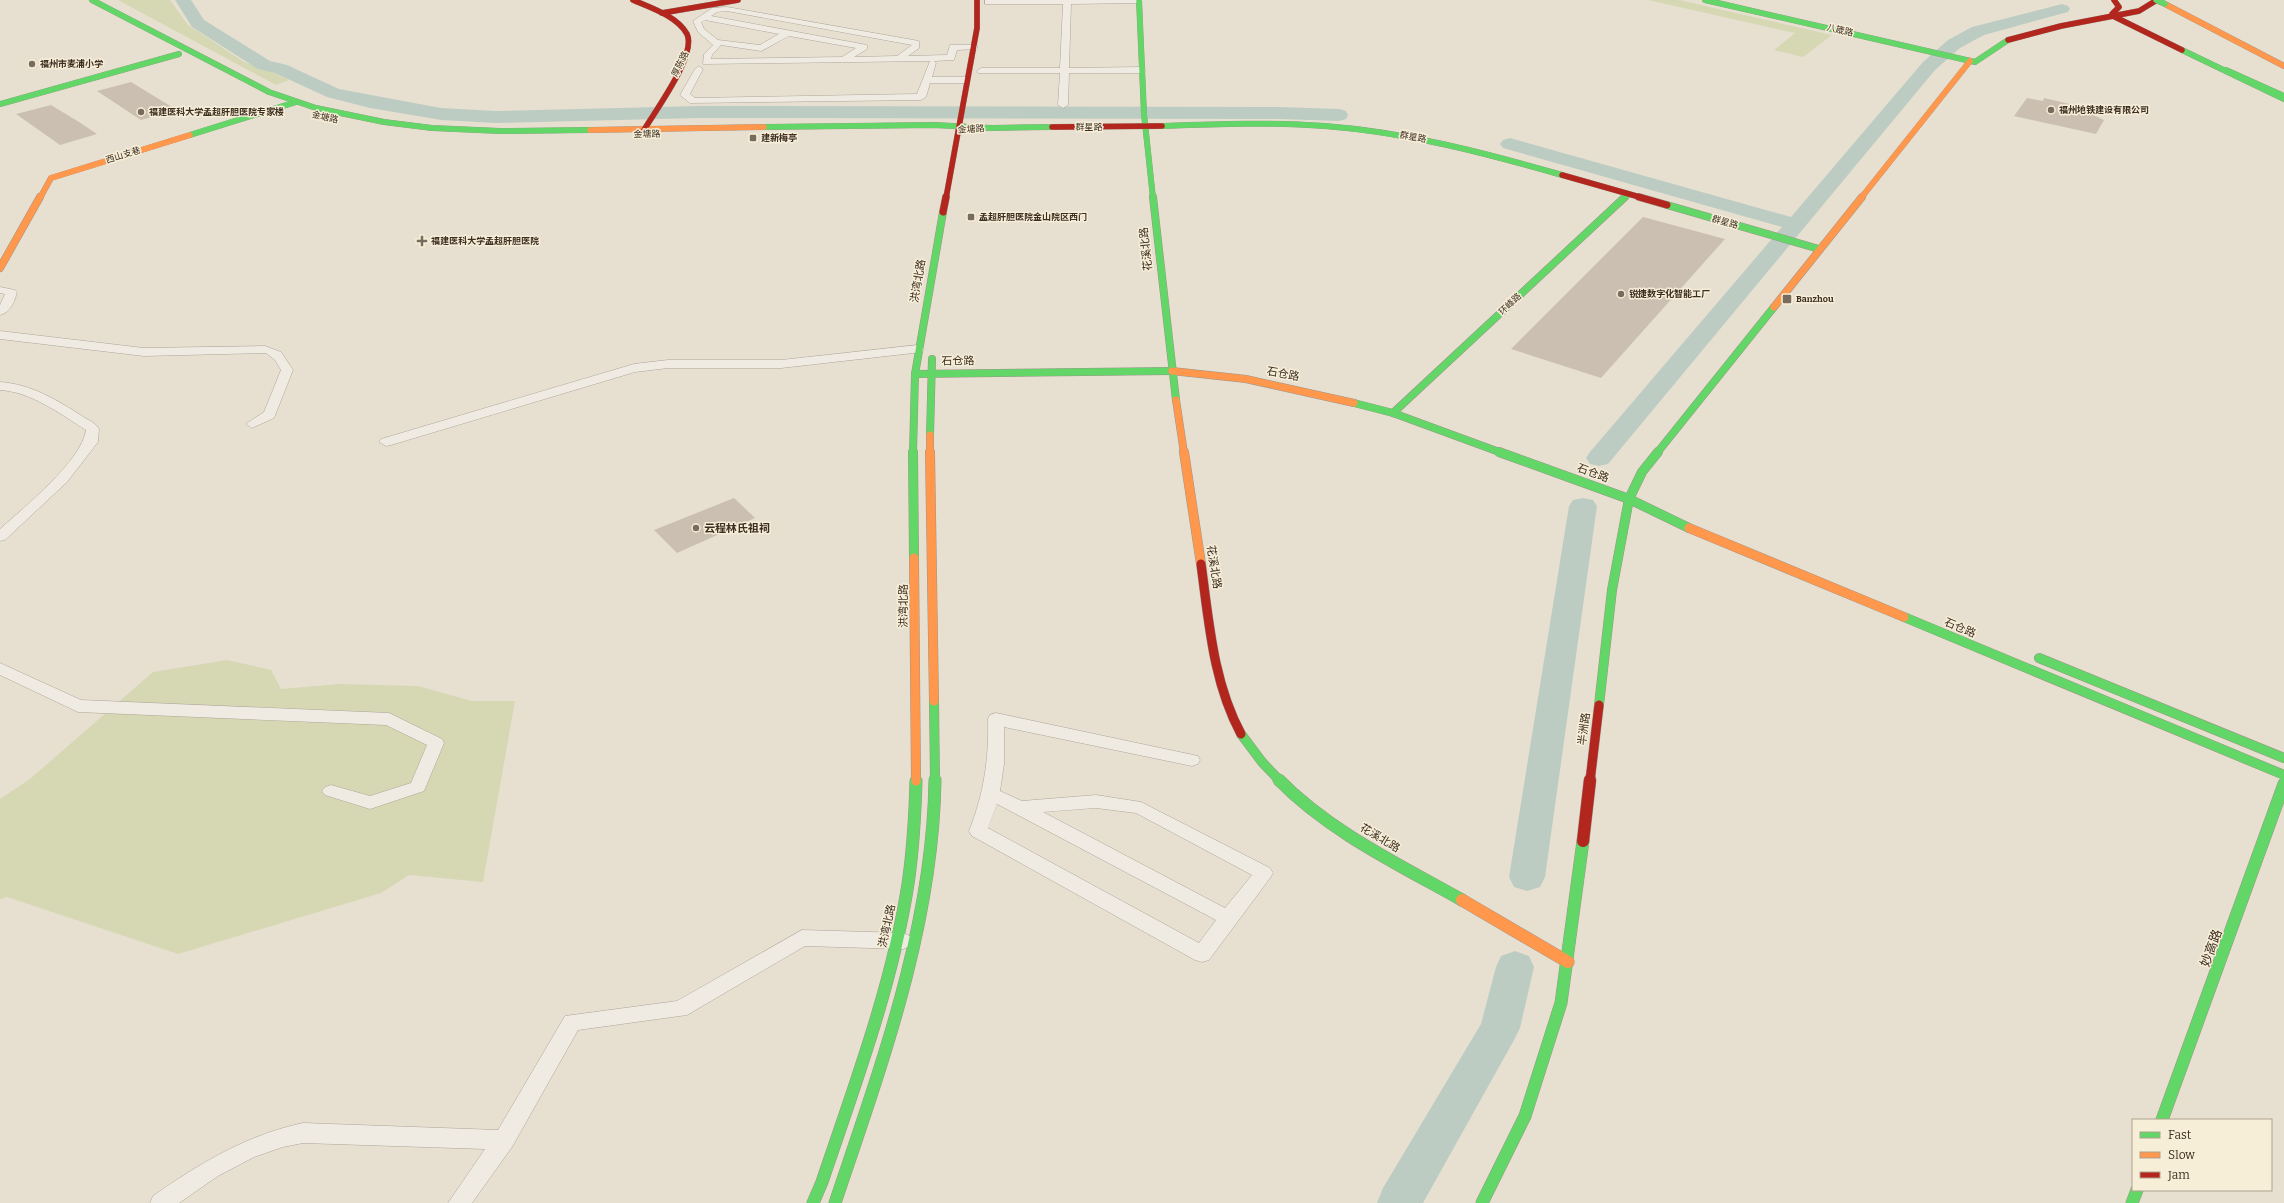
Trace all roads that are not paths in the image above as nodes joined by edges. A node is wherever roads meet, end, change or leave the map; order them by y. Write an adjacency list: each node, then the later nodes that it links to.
1 (92, 0): 37 (main road, 金塘路)
2 (633, 0): 13 (main road, 厚陈路)
3 (738, 0): 13 (main road)
4 (977, 0): 19 (main road, 洪湾北路)
5 (1139, 0): 9 (street); 29 (main road, 花溪北路)
6 (1705, 0): 24 (main road, 八箴路)
7 (2114, 0): 14 (main road)
8 (2141, 0): 14 (main road)
9 (1067, 1): 12 (street); 28 (street)
10 (2159, 1): 14 (main road); 21 (main road); 26 (main road)
11 (83, 3): 20 (main road, 金塘路)
12 (988, 4)
13 (662, 13): 17 (main road, 厚陈路)
14 (2115, 13): 24 (main road); 24 (main road); 30 (main road)
15 (702, 17): 16 (street); 18 (street); 22 (street)
16 (787, 33): 18 (street); 23 (street)
17 (696, 44): 18 (street); 45 (main road, 厚陈路)
18 (716, 44): 23 (street)
19 (974, 47): 22 (street); 33 (main road, 洪湾北路)
20 (176, 52): 35 (main road); 38 (main road); 40 (main road, 金塘路)
21 (2284, 57)
22 (899, 59): 23 (street)
23 (843, 60)
24 (1970, 60): 48 (main road, 半洲路)
25 (932, 63): 32 (street)
26 (2284, 66)
27 (699, 69): 32 (street)
28 (1064, 70): 29 (street); 31 (street); 39 (street)
29 (1142, 70): 42 (main road, 花溪北路)
30 (2226, 70): 34 (main road); 36 (main road)
31 (981, 71)
32 (927, 80): 33 (street)
33 (968, 80): 43 (main road, 洪湾北路)
34 (2284, 96)
35 (0, 97)
36 (2284, 99)
37 (296, 102): 40 (main road, 西山支巷); 45 (main road, 金塘路)
38 (0, 104)
39 (1063, 105)
40 (285, 106): 43 (main road, 金塘路); 49 (main road, 西山支巷)
41 (972, 115): 46 (main road)
42 (1145, 126): 44 (main road, 群星路); 47 (main road, 群星路); 55 (main road, 花溪北路)
43 (959, 128): 45 (main road, 金塘路); 46 (main road, 金塘路); 53 (main road, 洪湾北路)
44 (992, 128): 46 (main road, 金塘路)
45 (644, 130)
46 (970, 130)
47 (1628, 194): 48 (main road, 群星路); 59 (main road, 环峰路)
48 (1819, 249): 62 (main road, 半洲路)
49 (0, 268)
50 (0, 290): 51 (street)
51 (0, 312)
52 (0, 334): 60 (street)
53 (918, 349): 56 (main road, 洪湾北路); 61 (street)
54 (932, 350): 57 (main road, 洪湾北路)
55 (1171, 371): 57 (main road, 石仓路); 59 (main road, 石仓路); 76 (main road, 花溪北路)
56 (915, 374): 57 (main road, 石仓路); 75 (main road, 洪湾北路)
57 (931, 374): 75 (main road, 洪湾北路)
58 (0, 386): 64 (street)
59 (1393, 413): 62 (main road, 石仓路)
60 (252, 424)
61 (386, 442)
62 (1629, 499): 63 (main road, 石仓路); 69 (main road, 石仓路); 76 (main road, 半洲路)
63 (1680, 512)
64 (0, 537)
65 (2027, 653): 67 (main road)
66 (0, 668): 71 (street)
67 (2284, 758)
68 (1192, 760): 72 (street)
69 (2284, 775)
70 (2284, 784): 77 (main road, 妙高路)
71 (331, 791)
72 (992, 794): 73 (street); 74 (street)
73 (1020, 808): 74 (street); 74 (street)
74 (1228, 918)
75 (905, 941): 78 (street); 82 (main road, 洪湾北路); 83 (main road, 洪湾北路)
76 (1568, 962): 84 (main road, 半洲路)
77 (2162, 1119)
78 (504, 1140): 80 (street); 81 (street)
79 (2137, 1191): 85 (main road)
80 (161, 1203)
81 (459, 1203)
82 (813, 1203)
83 (835, 1203)
84 (1482, 1203)
85 (2132, 1203)

